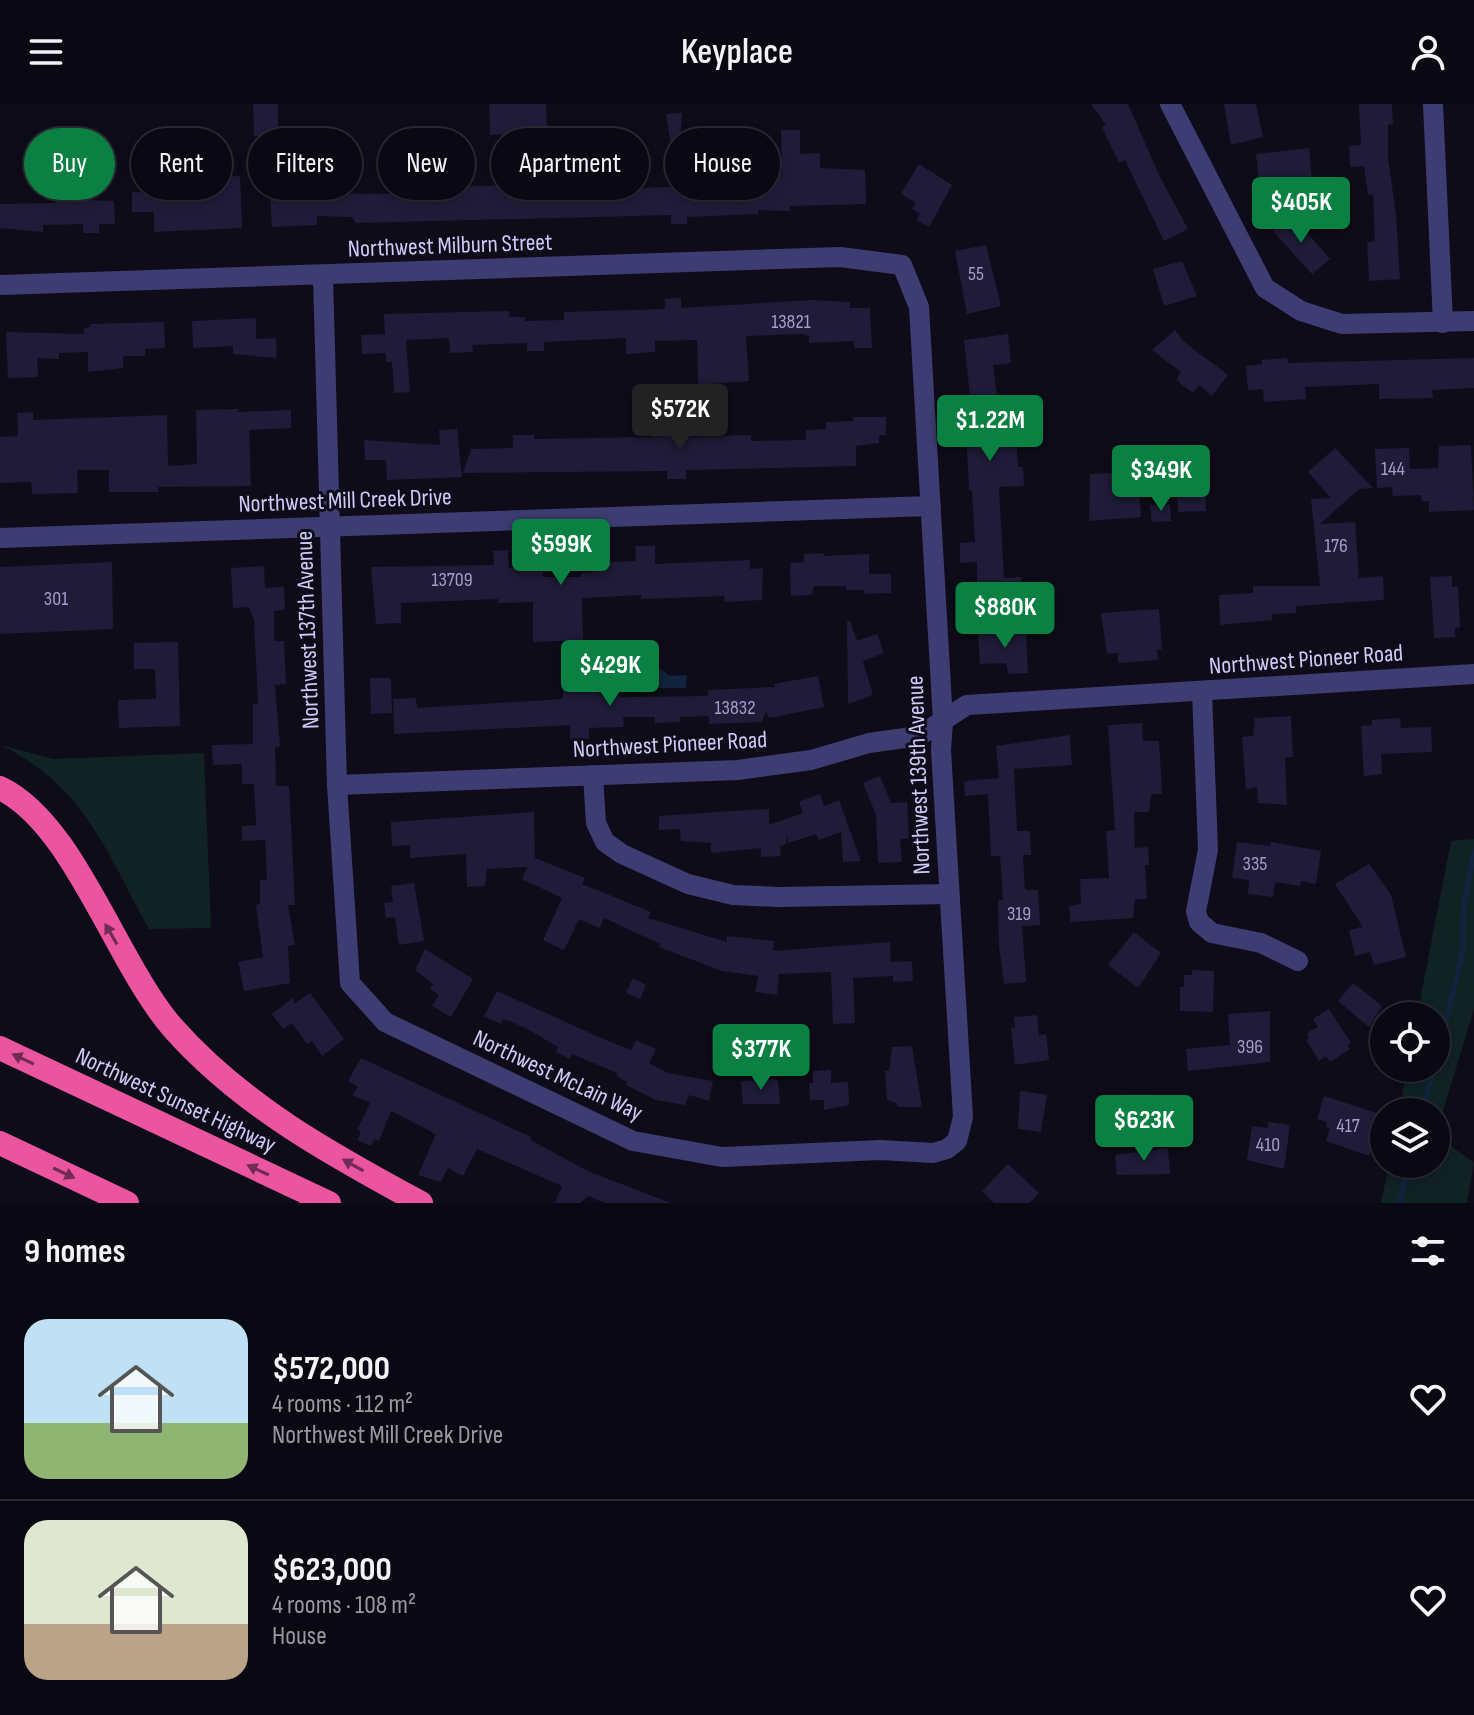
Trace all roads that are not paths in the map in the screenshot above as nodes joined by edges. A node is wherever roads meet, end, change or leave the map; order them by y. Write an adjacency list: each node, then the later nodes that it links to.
1 (1170, 104): 7 (street)
2 (1433, 104): 7 (street)
3 (902, 265): 4 (street, Northwest Milburn Street); 8 (street, Northwest 139th Avenue)
4 (323, 276): 5 (street, Northwest Milburn Street); 9 (street, Northwest 137th Avenue)
5 (0, 285)
6 (1474, 321): 7 (street)
7 (1443, 323)
8 (931, 506): 9 (street, Northwest Mill Creek Drive); 13 (street, Northwest 139th Avenue)
9 (330, 526): 10 (street, Northwest Mill Creek Drive); 15 (street, Northwest 137th Avenue)
10 (0, 538)
11 (1474, 674): 12 (street, Northwest Pioneer Road)
12 (1202, 691): 13 (street, Northwest Pioneer Road); 18 (street)
13 (943, 721): 14 (street, Northwest Pioneer Road); 17 (street, Northwest 139th Avenue)
14 (593, 775): 15 (street, Northwest Pioneer Road); 17 (street)
15 (337, 785): 19 (street, Northwest 137th Avenue)
16 (0, 788): 25 (highway, one-way to 16)
17 (949, 894): 21 (street, Northwest 139th Avenue)
18 (1298, 961)
19 (350, 983): 21 (street, Northwest McLain Way)
20 (0, 1048): 24 (highway, Northwest Sunset Highway, one-way to 20)
21 (957, 1141)
22 (0, 1143): 23 (highway, one-way to 23)
23 (127, 1203)
24 (329, 1203)
25 (421, 1203)

